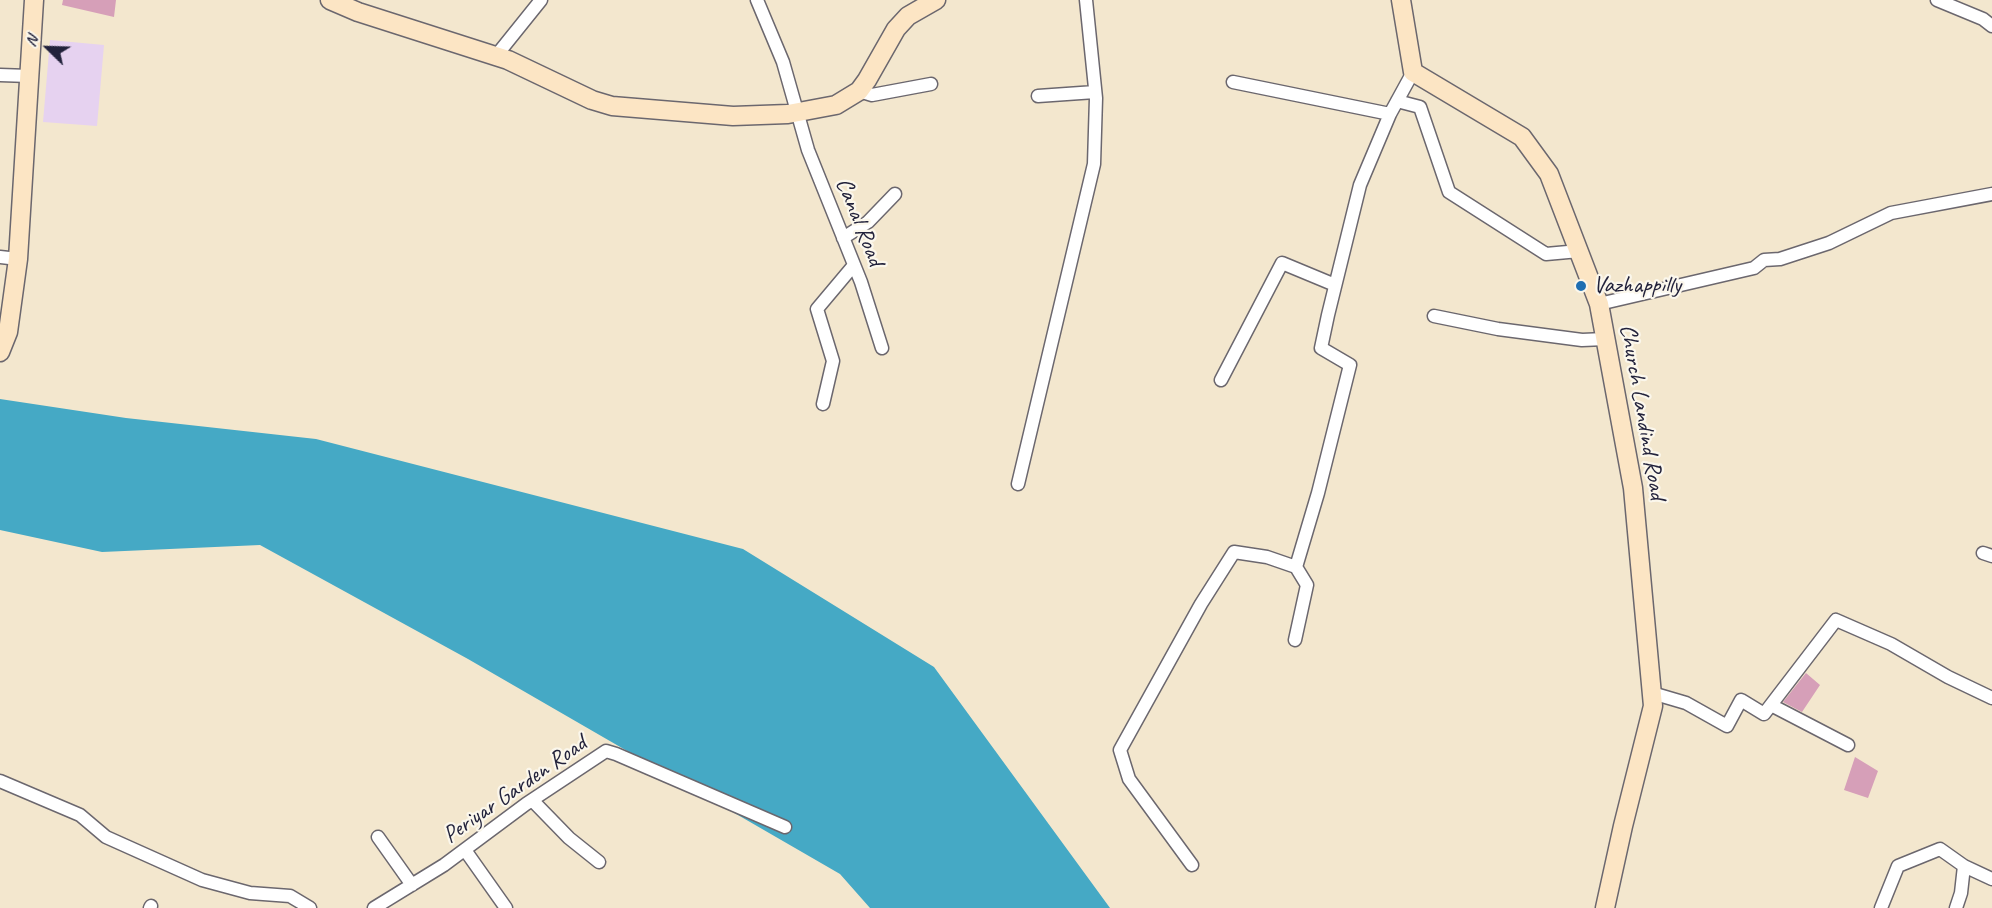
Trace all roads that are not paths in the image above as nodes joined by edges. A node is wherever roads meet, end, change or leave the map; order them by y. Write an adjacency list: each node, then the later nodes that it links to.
1 (34, 0): 13 (main road)
2 (330, 0): 10 (main road)
3 (541, 0): 10 (street)
4 (757, 0): 20 (street, Canal Road)
5 (936, 0): 16 (main road)
6 (1086, 0): 17 (street)
7 (1401, 0): 11 (main road)
8 (1937, 0): 9 (street)
9 (1992, 26)
10 (496, 56): 20 (main road)
11 (1413, 72): 19 (street); 25 (main road, Church Landind Road)
12 (0, 75): 13 (street)
13 (29, 76): 26 (main road)
14 (1233, 82): 21 (street)
15 (931, 84): 16 (street)
16 (859, 91): 20 (main road)
17 (1095, 92): 18 (street); 36 (street)
18 (1038, 96)
19 (1397, 101): 21 (street); 25 (street)
20 (797, 112): 24 (street, Canal Road)
21 (1390, 114): 28 (street)
22 (895, 194): 24 (street)
23 (1992, 194): 29 (street)
24 (843, 238): 27 (street, Canal Road)
25 (1579, 251): 29 (main road, Church Landind Road)
26 (9, 258): 33 (main road)
27 (854, 265): 32 (street, Canal Road); 35 (street)
28 (1335, 285): 34 (street); 37 (street)
29 (1599, 304): 31 (main road, Church Landind Road)
30 (1434, 316): 31 (street)
31 (1605, 339): 39 (main road, Church Landind Road)
32 (882, 348)
33 (0, 352)
34 (1221, 380)
35 (823, 404)
36 (1018, 484)
37 (1296, 567): 38 (street); 49 (street)
38 (1294, 640)
39 (1652, 693): 41 (street); 56 (main road, Church Landind Road)
40 (1992, 698): 41 (street)
41 (1771, 705): 42 (street)
42 (1848, 745)
43 (0, 781): 53 (street)
44 (532, 800): 45 (street, Periyar Garden Road); 47 (street, Periyar Garden Road); 48 (street)
45 (785, 827)
46 (378, 837): 52 (street)
47 (465, 850): 52 (street, Periyar Garden Road); 55 (street)
48 (599, 862)
49 (1192, 865)
50 (1964, 866): 51 (street); 57 (street); 58 (street)
51 (1992, 879)
52 (412, 885): 54 (street, Periyar Garden Road)
53 (310, 908)
54 (374, 908)
55 (506, 908)
56 (1605, 908)
57 (1881, 908)
58 (1956, 908)

